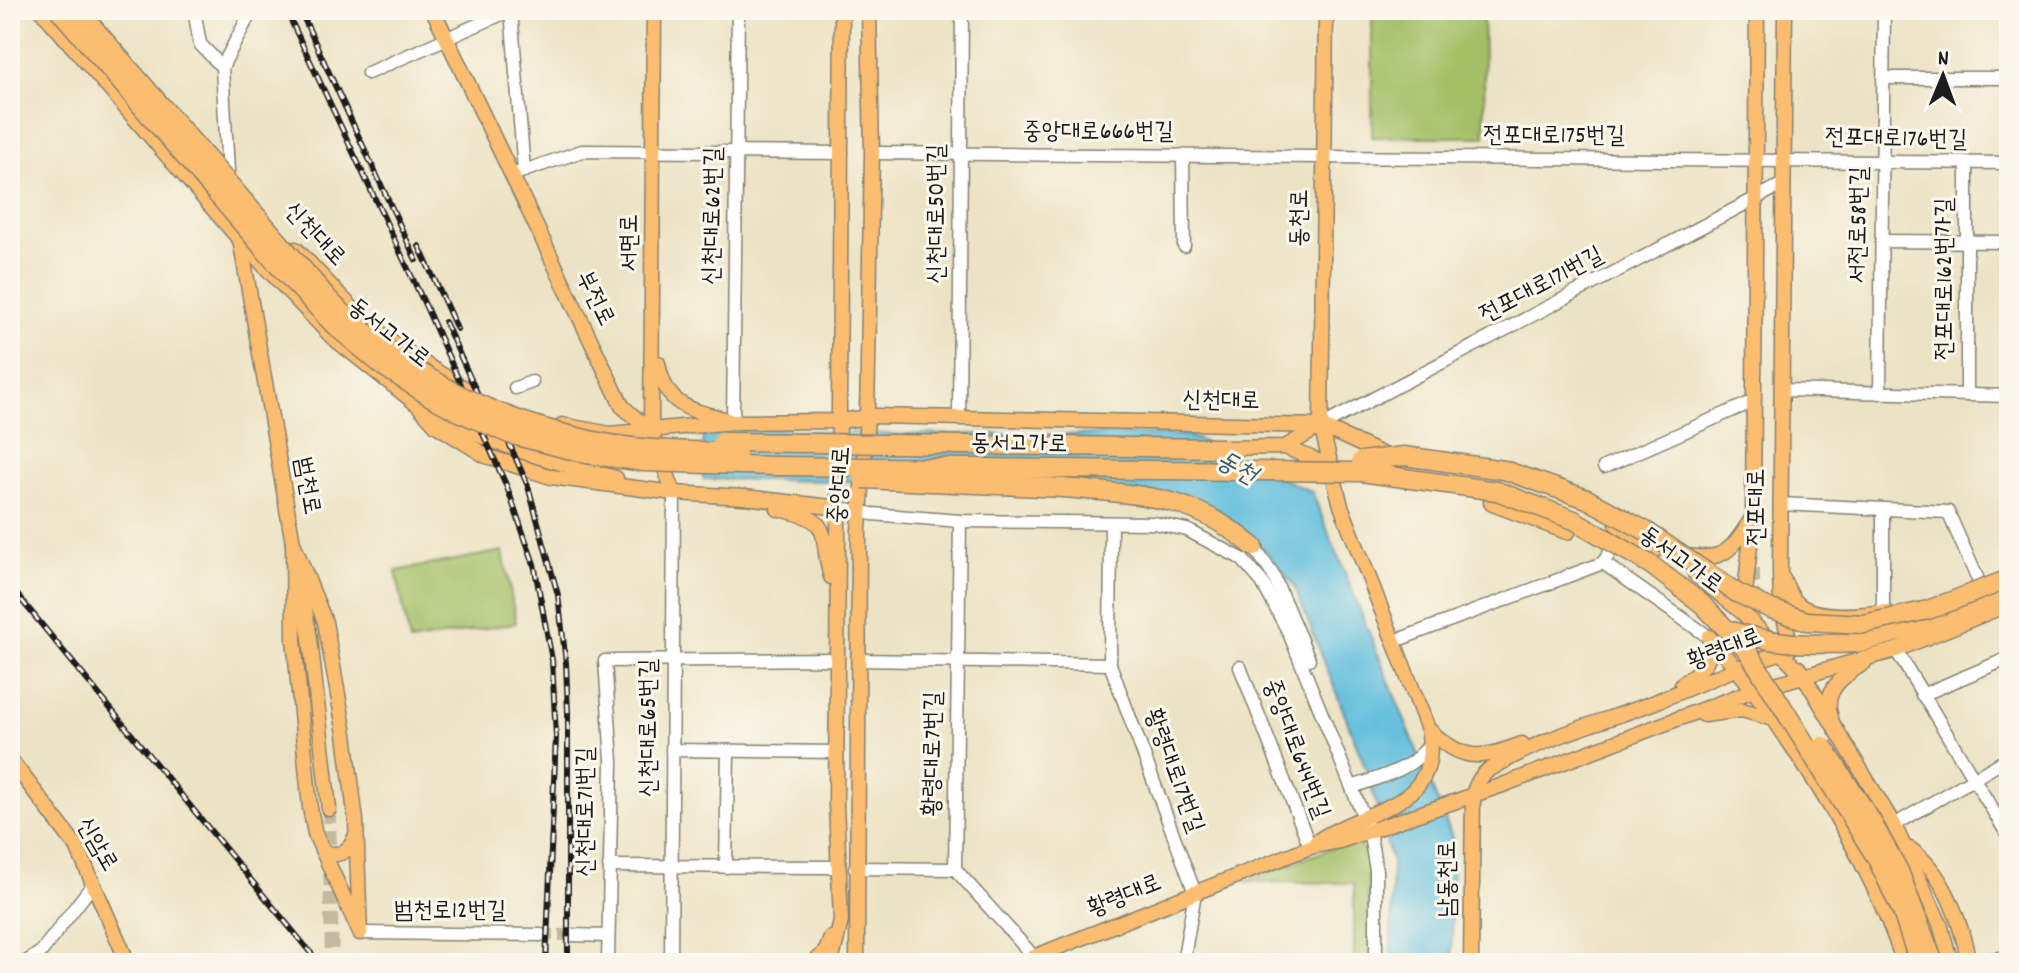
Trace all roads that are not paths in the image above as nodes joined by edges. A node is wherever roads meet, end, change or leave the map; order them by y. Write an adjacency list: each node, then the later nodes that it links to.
1 (41, 10): 41 (main road)
2 (59, 10): 64 (highway, 동서고가로, bridge)
3 (78, 10): 60 (highway, 동서고가로, bridge)
4 (90, 10): 37 (main road, 신천대로)
5 (194, 10): 21 (street)
6 (252, 10): 21 (street)
7 (433, 10): 20 (main road, 부전로)
8 (511, 10): 20 (street); 38 (street)
9 (654, 10): 25 (main road, 서면로)
10 (738, 10): 26 (street, 신천대로62번길)
11 (842, 10): 27 (main road, 중앙대로)
12 (869, 10): 28 (main road, 중앙대로)
13 (962, 10): 29 (street, 신천대로50번길)
14 (1326, 10): 31 (main road, 동천로)
15 (1757, 10): 32 (main road, 전포대로)
16 (1785, 10): 33 (main road, 전포대로)
17 (1884, 10): 23 (street, 서전로58번길)
18 (1947, 10): 19 (street)
19 (2009, 11)
20 (447, 39): 22 (street); 38 (main road, 부전로)
21 (222, 67): 37 (street)
22 (368, 73)
23 (1883, 78): 24 (street); 34 (street, 서전로58번길)
24 (2009, 78)
25 (654, 152): 26 (street); 38 (street); 46 (main road, 서면로)
26 (736, 152): 27 (street); 57 (street, 신천대로62번길)
27 (842, 153): 56 (main road, 중앙대로)
28 (872, 153): 29 (street, 중앙대로666번길); 54 (main road, 중앙대로)
29 (960, 154): 30 (street, 중앙대로666번길); 55 (street, 신천대로50번길)
30 (1183, 155): 31 (street, 중앙대로666번길); 45 (street)
31 (1324, 157): 32 (street, 전포대로175번길); 58 (main road, 동천로)
32 (1756, 160): 33 (street, 전포대로175번길); 40 (main road, 전포대로)
33 (1783, 161): 34 (street, 전포대로176번길); 39 (main road, 전포대로)
34 (1882, 162): 35 (street, 전포대로176번길); 42 (street, 서전로58번길)
35 (1967, 162): 36 (street, 전포대로176번길); 43 (street, 전포대로162번가길)
36 (2009, 163)
37 (228, 171): 41 (main road, 범천로); 59 (main road, 신천대로)
38 (518, 173): 59 (main road, 부전로)
39 (1783, 184): 40 (street, 전포대로171번길); 49 (main road, 전포대로)
40 (1756, 199): 53 (main road, 전포대로); 58 (street, 전포대로171번길)
41 (240, 240): 68 (main road); 77 (main road, 범천로)
42 (1882, 241): 43 (street); 50 (street, 서전로58번길)
43 (1968, 242): 44 (street); 51 (street, 전포대로162번가길)
44 (2009, 242)
45 (1184, 246)
46 (653, 335): 57 (main road, 서면로); 59 (main road, 서면로)
47 (532, 382): 48 (street)
48 (515, 388)
49 (1781, 390): 50 (street); 70 (main road, 전포대로)
50 (1880, 393): 51 (street)
51 (1967, 395): 52 (street)
52 (2009, 396)
53 (1754, 401): 66 (street); 74 (main road, 전포대로)
54 (867, 417): 55 (main road, 신천대로); 56 (main road, 신천대로); 73 (main road, 중앙대로, bridge)
55 (959, 419): 58 (main road, 신천대로)
56 (841, 421): 57 (main road, 신천대로); 71 (main road, 중앙대로, bridge)
57 (733, 422): 59 (main road, 신천대로)
58 (1321, 426): 61 (main road); 65 (main road, 동천로); 80 (main road, 신천대로)
59 (651, 432): 68 (main road)
60 (592, 441): 62 (highway, bridge); 63 (highway, 동서고가로, bridge)
61 (1285, 447): 62 (main road); 65 (main road)
62 (1223, 448)
63 (1361, 461): 91 (highway, bridge); 160 (highway, 동서고가로, bridge)
64 (774, 466): 67 (highway, 동서고가로, bridge); 78 (highway, bridge)
65 (1331, 467): 79 (main road); 94 (main road, 동천로)
66 (1604, 467)
67 (1089, 470): 86 (highway, bridge); 159 (highway, 동서고가로, bridge)
68 (674, 493): 69 (main road); 101 (street, 신천대로65번길)
69 (744, 497): 71 (main road); 87 (main road)
70 (1780, 504): 72 (street); 83 (main road, 전포대로)
71 (840, 508): 73 (street); 87 (main road, 중앙대로)
72 (1883, 509): 85 (street); 92 (street)
73 (860, 512): 75 (street); 100 (main road, 중앙대로)
74 (1753, 517): 80 (main road); 90 (main road, 전포대로)
75 (960, 521): 76 (street); 102 (street, 황령대로7번길)
76 (1111, 523): 103 (street, 황령대로17번길); 110 (street)
77 (293, 543): 124 (main road, 범천로); 125 (main road); 131 (main road)
78 (1254, 547): 110 (street)
79 (1612, 549): 81 (street); 90 (main road)
80 (1663, 552): 90 (main road, 신천대로)
81 (1603, 563): 93 (street); 94 (street)
82 (2009, 569): 85 (main road, 황령대로)
83 (1780, 571): 91 (main road, 전포대로); 92 (main road)
84 (2009, 579): 91 (highway, bridge)
85 (1979, 582): 88 (main road, 황령대로)
86 (2009, 591)
87 (837, 596): 99 (main road, 중앙대로)
88 (1925, 604): 92 (main road); 95 (main road, 황령대로)
89 (2009, 604): 96 (main road, 황령대로)
90 (1743, 613): 95 (main road, 신천대로); 104 (main road, 전포대로)
91 (1783, 613): 95 (main road, 전포대로)
92 (1883, 613)
93 (1709, 637): 104 (main road); 109 (main road)
94 (1395, 641): 115 (main road, 동천로)
95 (1787, 650): 104 (main road, 황령대로); 106 (main road, 신천대로)
96 (1896, 650): 97 (main road, 황령대로); 108 (street)
97 (1878, 654): 106 (main road, 황령대로); 113 (main road)
98 (2009, 658): 108 (street)
99 (837, 659): 101 (street); 118 (main road, 중앙대로)
100 (858, 660): 102 (street); 136 (main road, 중앙대로)
101 (673, 661): 116 (street, 신천대로65번길); 132 (street, 신천대로71번길)
102 (958, 661): 103 (street); 137 (street, 황령대로7번길)
103 (1110, 664): 139 (street, 황령대로17번길)
104 (1743, 665): 107 (main road); 109 (main road, 황령대로)
105 (1240, 667): 130 (street, 중앙대로644번길)
106 (1802, 674): 107 (main road, 황령대로); 113 (main road)
107 (1754, 690): 111 (main road); 112 (main road, 황령대로)
108 (1922, 695): 121 (street)
109 (1655, 701): 114 (main road, 황령대로)
110 (1322, 709): 122 (street, 중앙대로644번길)
111 (1774, 719): 112 (main road); 158 (main road)
112 (1672, 720): 123 (main road, 황령대로)
113 (1837, 732): 127 (main road)
114 (1546, 741): 115 (main road); 123 (main road, 황령대로)
115 (1427, 742): 122 (street); 126 (main road)
116 (672, 750): 117 (street); 133 (street, 신천대로65번길)
117 (728, 751): 118 (street); 134 (street)
118 (836, 752): 135 (main road, 중앙대로)
119 (2009, 758): 121 (street)
120 (10, 759): 138 (main road, 신암로)
121 (1973, 778): 127 (street); 128 (street)
122 (1359, 785): 126 (street, 중앙대로644번길)
123 (1473, 795): 126 (main road, 황령대로); 157 (main road, 남동천로)
124 (329, 809)
125 (356, 821): 131 (main road); 140 (main road)
126 (1367, 823): 130 (main road, 황령대로); 156 (street, 중앙대로644번길)
127 (1894, 825): 129 (main road)
128 (2009, 837)
129 (1905, 845): 161 (main road); 162 (main road)
130 (1310, 847): 139 (main road, 황령대로)
131 (322, 850): 140 (main road)
132 (609, 866): 133 (street); 143 (street, 신천대로71번길)
133 (671, 867): 134 (street); 151 (street, 신천대로65번길)
134 (726, 867): 135 (street)
135 (839, 867): 147 (main road, 중앙대로)
136 (855, 868): 137 (street); 144 (main road, 중앙대로)
137 (955, 869): 146 (street)
138 (94, 883): 148 (street); 149 (main road, 신암로)
139 (1195, 893): 146 (main road, 황령대로); 155 (street)
140 (360, 933): 141 (street, 범천로12번길)
141 (541, 935)
142 (571, 935): 143 (street)
143 (608, 936): 150 (street, 신천대로71번길)
144 (857, 956): 153 (main road)
145 (2009, 957): 162 (street)
146 (1039, 958): 154 (main road, 황령대로)
147 (827, 959): 152 (main road)
148 (25, 963)
149 (128, 963)
150 (608, 963)
151 (671, 963)
152 (814, 963)
153 (866, 963)
154 (1019, 963)
155 (1183, 963)
156 (1376, 963)
157 (1471, 963)
158 (1904, 963)
159 (1919, 963)
160 (1934, 963)
161 (1951, 963)
162 (1968, 963)

